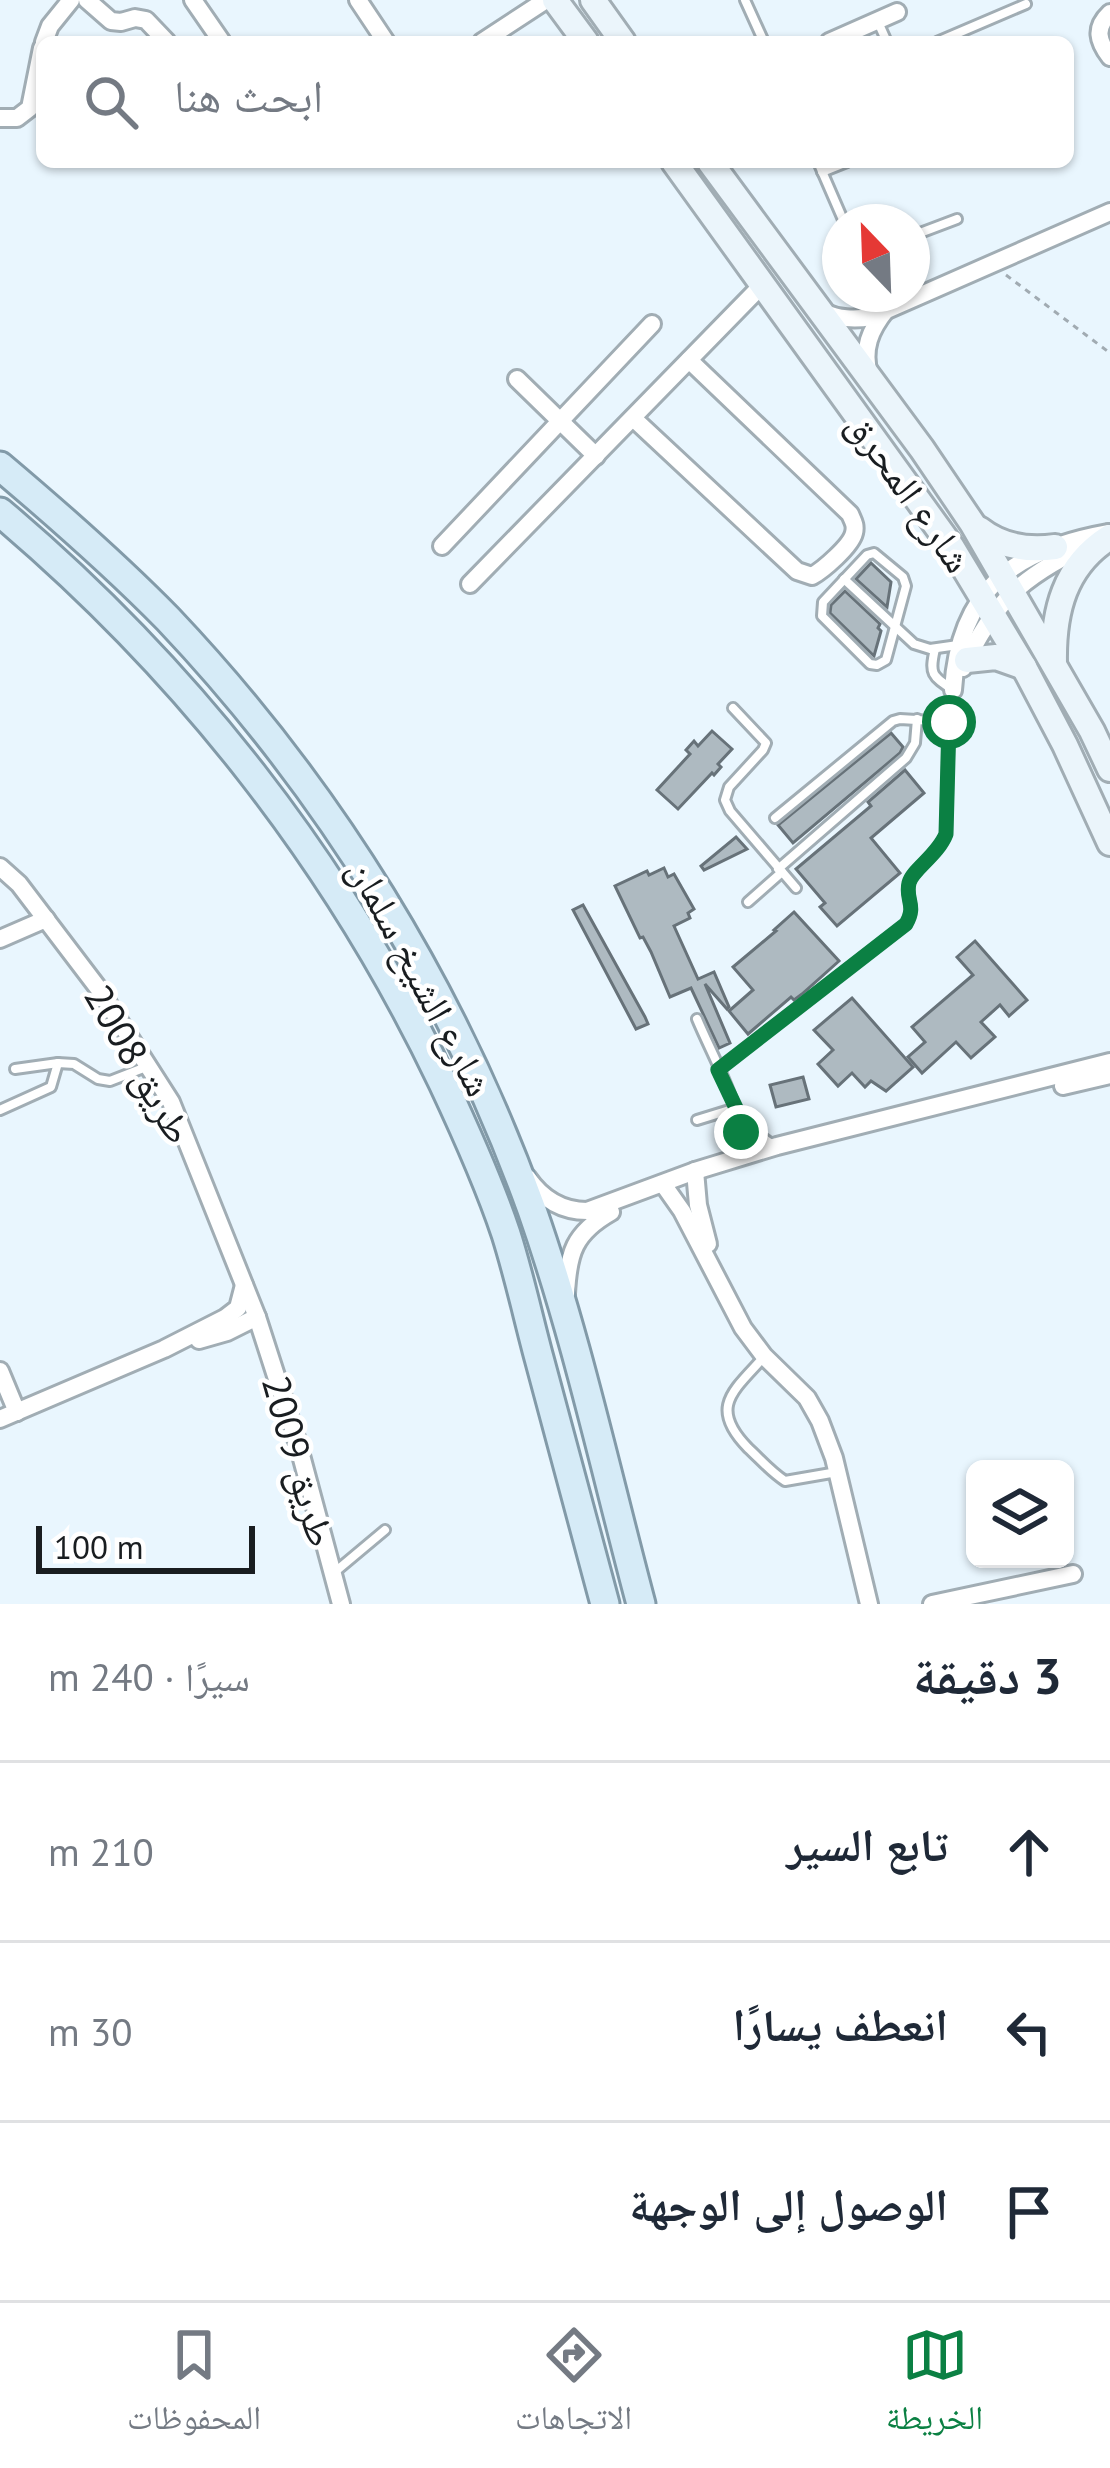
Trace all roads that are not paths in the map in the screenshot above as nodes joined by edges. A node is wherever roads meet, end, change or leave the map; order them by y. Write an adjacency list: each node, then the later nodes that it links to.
1 (71, 0): 13 (street)
2 (87, 0): 14 (street)
3 (193, 0): 15 (street)
4 (358, 0): 16 (street)
5 (546, 0): 17 (street)
6 (555, 0): 18 (main road)
7 (593, 0): 19 (main road)
8 (745, 0): 20 (lane)
9 (1026, 4): 23 (lane)
10 (897, 12): 12 (street)
11 (1110, 13): 24 (street)
12 (878, 20): 21 (street); 22 (lane)
13 (46, 36)
14 (161, 36)
15 (218, 36)
16 (382, 36)
17 (491, 36)
18 (582, 36)
19 (619, 36)
20 (761, 36)
21 (842, 36)
22 (885, 36)
23 (951, 36)
24 (1110, 57)
25 (36, 79): 26 (street)
26 (0, 118)
27 (678, 168): 34 (main road, شارع المحرق)
28 (714, 168): 36 (main road, شارع المحرق)
29 (820, 168): 30 (lane)
30 (836, 204)
31 (1110, 212): 35 (street)
32 (957, 219): 33 (lane)
33 (930, 229)
34 (762, 285): 36 (main road); 42 (street); 59 (main road, شارع المحرق)
35 (930, 291)
36 (812, 300): 37 (street); 44 (main road, شارع المحرق)
37 (822, 308)
38 (828, 312): 39 (street)
39 (882, 312)
40 (885, 312): 44 (street)
41 (652, 324): 46 (street)
42 (689, 360): 45 (street); 45 (street)
43 (517, 379): 46 (street)
44 (871, 381): 52 (main road, شارع المحرق)
45 (633, 418): 48 (street)
46 (560, 421): 48 (street); 54 (street)
47 (0, 454): 51 (street)
48 (596, 456): 57 (street)
49 (0, 466): 51 (main road, شارع الشيخ سلمان)
50 (0, 512): 106 (main road, شارع الشيخ سلمان)
51 (64, 520): 88 (main road, شارع الشيخ سلمان)
52 (972, 523): 55 (main road); 58 (main road, شارع المحرق)
53 (1110, 535): 55 (street); 58 (street); 63 (main road)
54 (442, 546)
55 (1055, 547): 58 (street)
56 (844, 579): 60 (lane); 60 (lane); 60 (lane)
57 (470, 584)
58 (1008, 584): 59 (street); 63 (main road, شارع المحرق)
59 (987, 604): 62 (street); 64 (main road, شارع المحرق)
60 (895, 627): 61 (lane)
61 (935, 649): 62 (lane); 65 (lane)
62 (962, 653): 64 (main road); 65 (street)
63 (1054, 665): 69 (main road, شارع المحرق)
64 (1024, 667): 71 (main road, شارع المحرق)
65 (953, 690): 68 (lane)
66 (733, 708): 73 (lane)
67 (917, 719): 68 (lane); 70 (lane); 73 (lane)
68 (949, 722): 83 (lane)
69 (1110, 769)
70 (775, 818)
71 (1110, 843)
72 (0, 868): 76 (street, طريق 2008)
73 (780, 870): 74 (lane); 75 (lane)
74 (796, 888)
75 (748, 902)
76 (46, 919): 77 (street); 81 (street, طريق 2008)
77 (0, 939)
78 (697, 1019): 83 (lane)
79 (1110, 1062): 89 (street)
80 (58, 1063): 81 (lane); 82 (lane); 85 (lane)
81 (148, 1067): 94 (street, طريق 2008)
82 (15, 1069)
83 (718, 1070): 86 (lane)
84 (1110, 1075): 91 (street)
85 (1, 1107)
86 (736, 1108): 87 (lane); 89 (lane); 90 (lane)
87 (697, 1120)
88 (506, 1142): 92 (street); 96 (main road, شارع الشيخ سلمان)
89 (777, 1146): 90 (street)
90 (742, 1156): 91 (street)
91 (695, 1174): 92 (street); 93 (street)
92 (665, 1187): 93 (street); 96 (street)
93 (717, 1280): 98 (street)
94 (244, 1284): 95 (street, طريق 2009); 97 (street, طريق 2009)
95 (257, 1317): 97 (street, طريق 2009); 104 (street, طريق 2009)
96 (565, 1319): 107 (main road, شارع الشيخ سلمان)
97 (164, 1349): 100 (street, طريق 2009)
98 (764, 1356): 101 (street); 101 (lane)
99 (0, 1371): 100 (street)
100 (8, 1416)
101 (837, 1472): 108 (street)
102 (386, 1530): 104 (lane)
103 (1073, 1574): 109 (street)
104 (332, 1575): 105 (street, طريق 2009)
105 (341, 1604)
106 (605, 1604)
107 (641, 1604)
108 (869, 1604)
109 (932, 1604)

